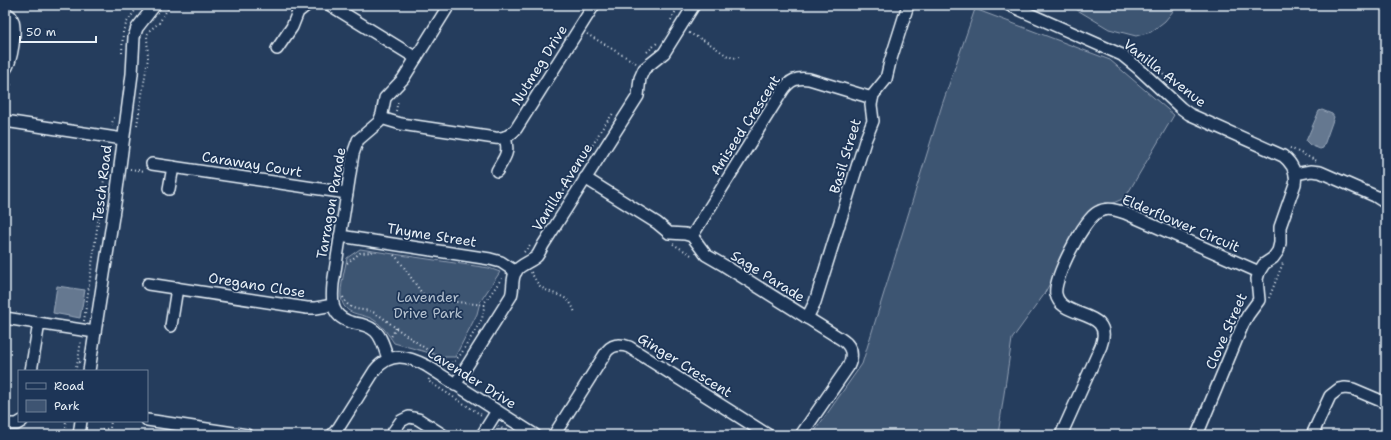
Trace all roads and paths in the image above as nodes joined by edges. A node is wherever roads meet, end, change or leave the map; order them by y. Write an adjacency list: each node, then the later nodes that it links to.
1 (155, 5): 31 (street, Tesch Road)
2 (308, 5): 15 (street)
3 (330, 5): 18 (street)
4 (449, 5): 18 (street)
5 (594, 5): 30 (street, Nutmeg Drive)
6 (678, 5): 11 (path)
7 (694, 5): 40 (street, Vanilla Avenue)
8 (908, 5): 25 (street)
9 (1009, 5): 39 (street, Vanilla Avenue)
10 (5, 13): 23 (street)
11 (668, 26)
12 (686, 31): 17 (path)
13 (584, 36): 20 (path)
14 (659, 41): 16 (path)
15 (277, 49)
16 (646, 53)
17 (739, 57)
18 (416, 58): 28 (street)
19 (638, 60): 20 (path)
20 (636, 63): 22 (path)
21 (1147, 63): 24 (path)
22 (633, 68)
23 (6, 72): 26 (path)
24 (1171, 84)
25 (872, 98): 47 (street, Aniseed Crescent); 65 (street, Basil Street)
26 (5, 100)
27 (615, 110): 40 (path)
28 (381, 118): 30 (street); 43 (street, Tarragon Parade)
29 (5, 121): 31 (street)
30 (506, 137): 38 (street)
31 (123, 139): 70 (street, Tesch Road)
32 (1286, 146): 34 (path)
33 (110, 148): 67 (path)
34 (1321, 163)
35 (148, 167): 36 (street, Caraway Court); 37 (path)
36 (172, 167): 42 (street); 43 (street, Caraway Court)
37 (130, 169)
38 (497, 171)
39 (1295, 174): 44 (street); 57 (street)
40 (580, 175): 47 (street); 56 (street, Vanilla Avenue)
41 (568, 186): 45 (path)
42 (169, 190)
43 (347, 193): 46 (street, Tarragon Parade)
44 (1386, 203)
45 (539, 232)
46 (340, 236): 56 (street, Thyme Street); 61 (street, Tarragon Parade)
47 (692, 236): 65 (street, Sage Parade)
48 (532, 243): 52 (path)
49 (673, 244): 53 (path)
50 (370, 249): 54 (path)
51 (389, 253): 62 (path)
52 (521, 254)
53 (693, 256)
54 (346, 265)
55 (530, 270): 63 (path)
56 (511, 272): 62 (path); 80 (street)
57 (1258, 272): 104 (street, Elderflower Circuit); 105 (street, Clove Street)
58 (148, 284): 59 (street, Oregano Close)
59 (177, 288): 61 (street, Oregano Close); 68 (street)
60 (342, 292): 69 (path)
61 (333, 305): 73 (street)
62 (485, 305): 74 (path)
63 (575, 313)
64 (5, 318): 66 (street)
65 (808, 318): 103 (street, Sage Parade)
66 (38, 323): 70 (street); 76 (street)
67 (84, 324)
68 (171, 326)
69 (396, 328): 72 (path); 74 (path)
70 (95, 332): 78 (street, Tesch Road)
71 (82, 338): 77 (path)
72 (389, 339)
73 (388, 359): 80 (street, Lavender Drive); 95 (street)
74 (442, 360): 75 (path)
75 (439, 365)
76 (31, 370)
77 (76, 370)
78 (89, 370)
79 (430, 377): 83 (path)
80 (455, 385): 82 (street, Lavender Drive)
81 (1386, 403): 106 (street)
82 (497, 411): 98 (street); 100 (street, Lavender Drive)
83 (485, 417)
84 (148, 420): 94 (street)
85 (20, 422): 89 (street)
86 (66, 422): 91 (path)
87 (81, 422): 92 (street)
88 (111, 422): 93 (path)
89 (5, 424)
90 (496, 424): 99 (path)
91 (64, 435)
92 (79, 435)
93 (96, 435)
94 (247, 435)
95 (332, 435)
96 (391, 435): 97 (street)
97 (443, 435)
98 (482, 435)
99 (513, 435)
100 (535, 435)
101 (554, 435): 102 (street, Ginger Crescent)
102 (768, 435)
103 (801, 435)
104 (1061, 435)
105 (1197, 435)
106 (1312, 435)

